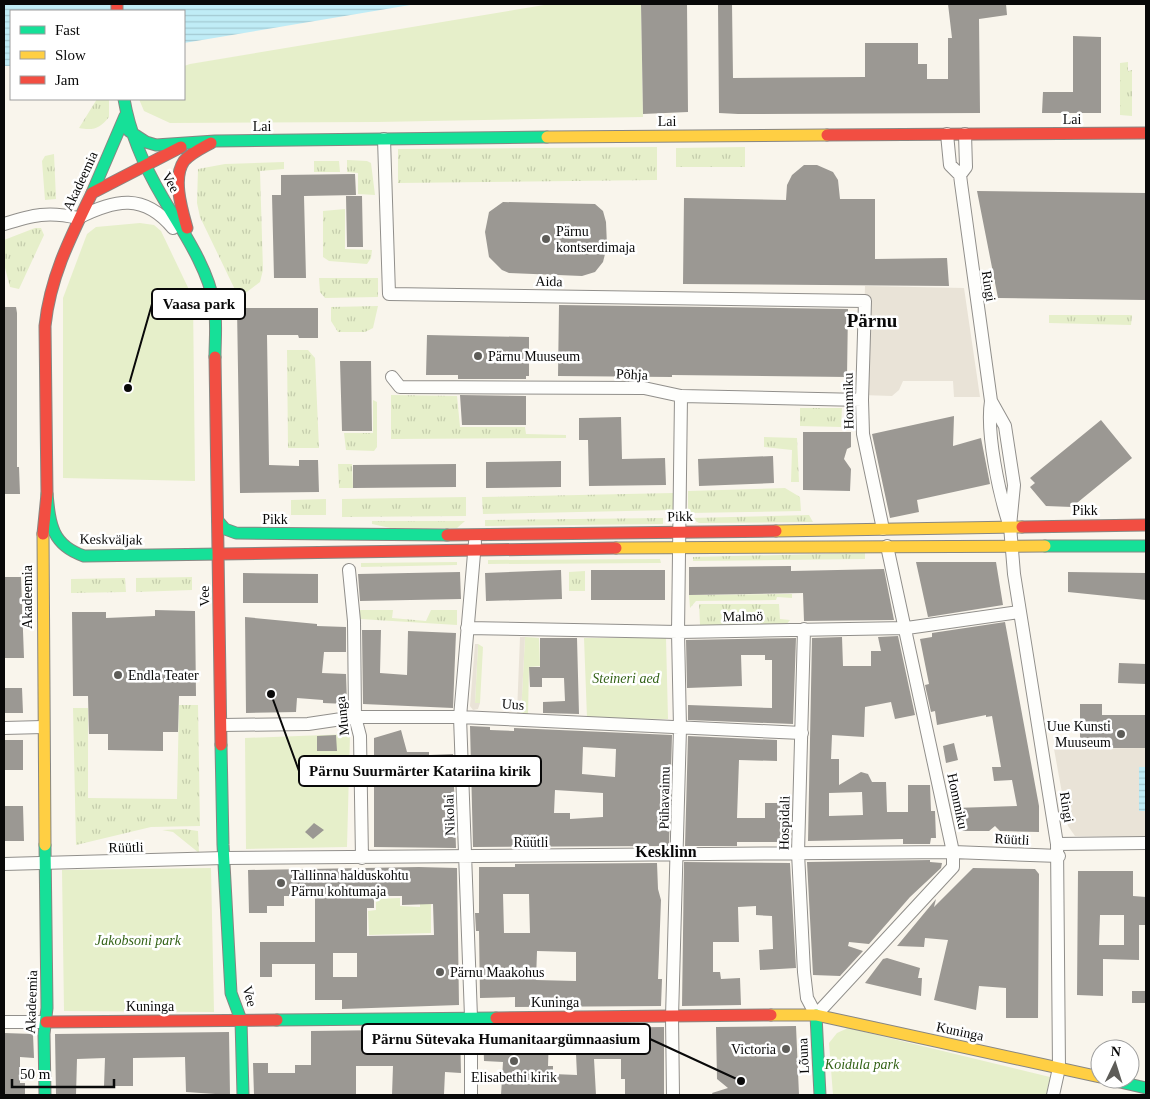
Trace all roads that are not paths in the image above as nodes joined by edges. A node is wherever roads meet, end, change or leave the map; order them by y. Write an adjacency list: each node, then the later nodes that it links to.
1 (124, 100): 2 (street, Vee)
2 (125, 116): 3 (street, Vee); 12 (street, Akadeemia)
3 (129, 131): 9 (street, Lai); 10 (street, Vee)
4 (1146, 133): 6 (street, Lai)
5 (947, 134): 6 (street, Lai); 7 (street, Lai); 11 (street, Ringi)
6 (965, 134): 11 (street, Ringi)
7 (384, 139): 8 (street, Lai); 16 (street, Aida)
8 (215, 140): 9 (street, Lai); 15 (street)
9 (188, 143): 10 (street, Lai)
10 (144, 165): 12 (street, Lai); 15 (street, Vee)
11 (960, 175): 23 (street, Ringi)
12 (92, 193): 13 (street, Akadeemia)
13 (78, 218): 14 (street); 15 (street); 20 (street, Akadeemia)
14 (4, 224)
15 (196, 254): 21 (street, Vee)
16 (865, 301): 19 (street, Hommiku)
17 (396, 382): 18 (street, Põhja)
18 (681, 396): 19 (street, Põhja); 25 (street, Pühavaimu)
19 (862, 400): 24 (street, Hommiku)
20 (47, 494): 32 (street, Keskväljak); 42 (street, Akadeemia)
21 (218, 521): 26 (street, Pikk); 32 (street, Vee)
22 (1146, 525): 23 (street, Pikk)
23 (1010, 526): 24 (street, Pikk); 27 (street, Ringi)
24 (883, 529): 25 (street, Pikk)
25 (680, 530): 26 (street, Pikk); 31 (street, Pühavaimu)
26 (476, 535): 30 (street, Nikolai)
27 (1012, 545): 28 (street); 29 (street); 34 (street, Ringi)
28 (887, 546): 31 (street); 36 (street, Hommiku)
29 (1146, 546)
30 (474, 549): 31 (street); 32 (street); 35 (street, Nikolai)
31 (680, 549): 38 (street, Pühavaimu)
32 (218, 554): 41 (street, Vee)
33 (348, 570): 39 (street, Munga)
34 (1019, 612): 36 (street, Malmö); 47 (street, Ringi)
35 (467, 628): 38 (street, Malmö); 40 (street, Nikolai)
36 (907, 628): 37 (street, Malmö); 48 (street, Hommiku)
37 (804, 629): 38 (street, Malmö); 45 (street, Hospidali)
38 (678, 632): 44 (street, Pühavaimu)
39 (355, 717): 40 (street, Uus); 41 (street, Uus); 53 (street, Munga)
40 (460, 717): 44 (street, Uus); 51 (street, Nikolai)
41 (222, 726): 52 (street, Vee)
42 (43, 727): 43 (street); 54 (street, Akadeemia)
43 (4, 728)
44 (680, 728): 45 (street, Uus); 50 (street, Pühavaimu)
45 (802, 733): 49 (street, Hospidali)
46 (1146, 843): 47 (street, Rüütli)
47 (1058, 850): 48 (street, Rüütli); 62 (street, Ringi)
48 (953, 852): 49 (street, Rüütli); 56 (street, Hommiku)
49 (798, 853): 50 (street, Rüütli); 56 (street, Hospidali)
50 (678, 855): 51 (street, Rüütli); 58 (street, Pühavaimu)
51 (465, 857): 53 (street, Rüütli); 57 (street, Nikolai)
52 (224, 858): 53 (street, Rüütli); 54 (street, Rüütli); 59 (street, Vee)
53 (362, 858)
54 (46, 863): 55 (street, Rüütli); 61 (street, Akadeemia)
55 (4, 864)
56 (816, 1015): 58 (street, Kuninga); 62 (street, Kuninga); 68 (street, Lõuna)
57 (471, 1017): 58 (street, Kuninga); 59 (street, Kuninga); 66 (street, Nikolai)
58 (672, 1017): 67 (street, Pühavaimu)
59 (241, 1020): 61 (street, Kuninga); 65 (street, Vee)
60 (4, 1022): 61 (street, Kuninga)
61 (46, 1022): 64 (street, Akadeemia)
62 (1059, 1068): 63 (street, Kuninga); 69 (street, Ringi)
63 (1090, 1076)
64 (45, 1095)
65 (243, 1095)
66 (471, 1095)
67 (673, 1095)
68 (820, 1095)
69 (1053, 1095)

